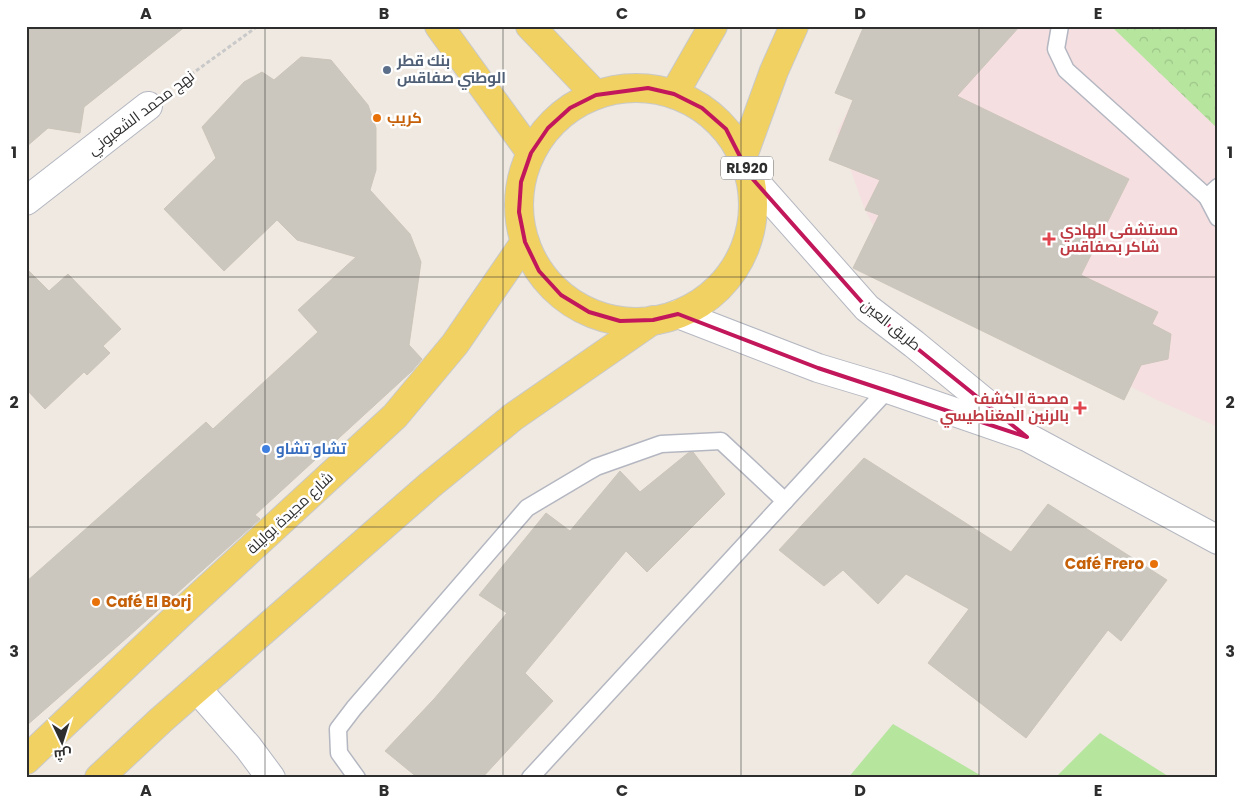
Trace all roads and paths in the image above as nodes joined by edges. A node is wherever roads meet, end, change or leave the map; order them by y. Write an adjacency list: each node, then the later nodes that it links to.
1 (258, 26): 9 (path, نهج محمد الشعبوني)
2 (439, 26): 10 (main road)
3 (530, 26): 8 (main road)
4 (713, 26): 7 (main road)
5 (794, 26): 11 (main road)
6 (1060, 26): 12 (lane)
7 (674, 94): 8 (main road, RL920); 11 (main road, RL920)
8 (596, 95): 10 (main road, RL920)
9 (148, 106): 13 (main road, نهج محمد الشعبوني)
10 (531, 153): 15 (main road, RL920)
11 (746, 166): 16 (main road, RL920); 18 (main road, طريق العين / RL920)
12 (1212, 192): 14 (lane)
13 (26, 201)
14 (1218, 218)
15 (525, 242): 16 (main road, RL920); 23 (main road, شارع مجيدة بوليلة)
16 (665, 317): 17 (main road, طريق العين / RL920); 21 (main road)
17 (888, 389): 18 (main road, طريق العين / RL920); 19 (lane)
18 (1027, 437): 20 (main road, طريق العين / RL920)
19 (785, 501): 27 (lane); 28 (lane)
20 (1218, 540)
21 (198, 690): 22 (main road); 26 (main road)
22 (161, 720): 24 (main road); 25 (main road)
23 (26, 760)
24 (99, 778)
25 (112, 778)
26 (271, 778)
27 (357, 778)
28 (530, 778)

